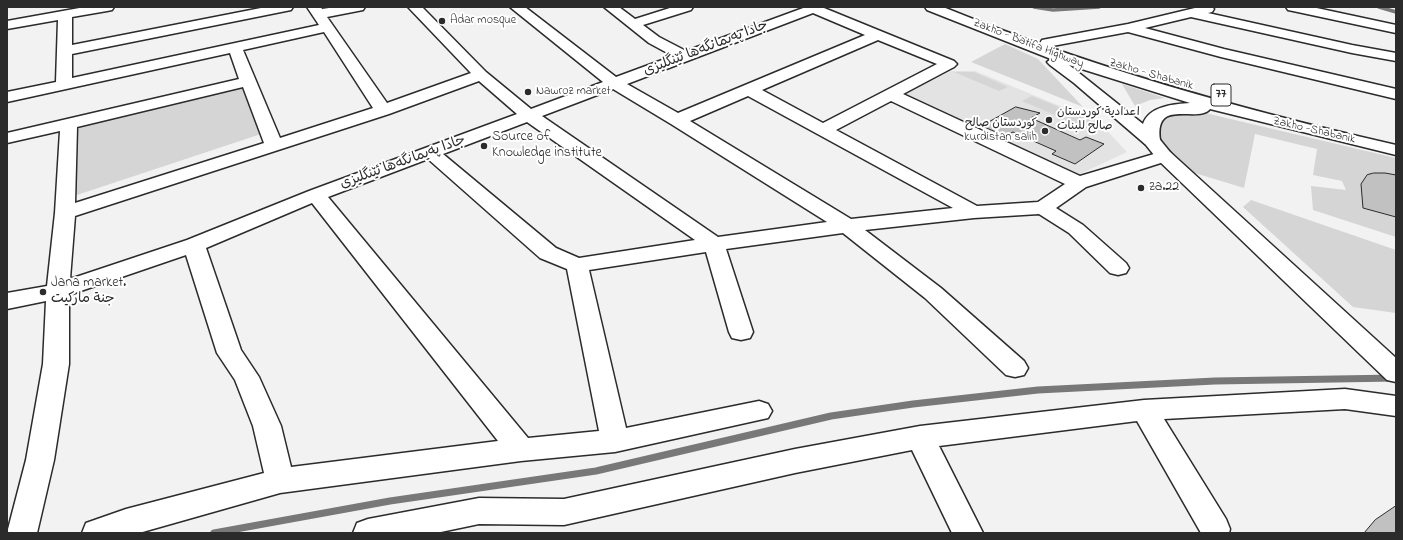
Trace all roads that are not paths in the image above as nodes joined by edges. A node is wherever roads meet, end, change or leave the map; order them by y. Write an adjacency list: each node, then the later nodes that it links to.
1 (107, 7): 16 (main road)
2 (286, 7): 14 (main road)
3 (358, 7): 13 (main road)
4 (415, 7): 28 (main road)
5 (517, 7): 30 (main road)
6 (611, 7): 17 (main road)
7 (686, 7): 17 (main road)
8 (932, 7): 23 (main road, Zakho - Batifa Highway / 77)
9 (949, 7): 23 (main road, Zakho - Batifa Highway / 77)
10 (1216, 7): 15 (main road)
11 (1293, 7): 21 (main road)
12 (816, 8): 22 (main road); 26 (main road, جادا په‌يمانگه‌ها ئێنگليزى)
13 (316, 11): 19 (main road)
14 (220, 13): 25 (main road)
15 (1192, 13): 20 (main road); 27 (main road)
16 (65, 14): 18 (main road); 25 (main road)
17 (633, 24): 26 (main road)
18 (7, 25)
19 (328, 27): 24 (main road); 36 (main road)
20 (1128, 28): 23 (main road); 33 (main road)
21 (1396, 29)
22 (877, 35): 32 (main road); 34 (main road)
23 (1040, 45): 37 (main road, Zakho - Batifa Highway / 77); 43 (main road, Zakho - Shabanik / 77); 44 (main road)
24 (235, 48): 29 (main road); 31 (main road)
25 (64, 51): 31 (main road)
26 (686, 57): 30 (main road, جادا په‌يمانگه‌ها ئێنگليزى)
27 (1396, 57)
28 (481, 75): 36 (main road); 38 (main road)
29 (249, 81): 40 (main road); 45 (main road)
30 (615, 84): 38 (main road, جادا په‌يمانگه‌ها ئێنگليزى); 39 (main road)
31 (64, 85): 35 (main road)
32 (750, 90): 39 (main road); 41 (main road)
33 (1396, 94)
34 (891, 95): 41 (main road); 49 (main road)
35 (7, 97)
36 (383, 110): 45 (main road)
37 (1230, 111): 44 (main road); 46 (main road, Zakho -Shabanik / 77)
38 (530, 116): 47 (main road, جادا په‌يمانگه‌ها ئێنگليزى); 55 (main road)
39 (677, 120): 54 (main road)
40 (69, 123): 42 (main road); 53 (main road)
41 (823, 130): 52 (main road)
42 (7, 138)
43 (1396, 139)
44 (1151, 140): 48 (main road)
45 (274, 145): 53 (main road)
46 (1396, 150)
47 (430, 152): 50 (main road, جادا په‌يمانگه‌ها ئێنگليزى); 57 (main road)
48 (1164, 156): 49 (main road); 63 (main road)
49 (1079, 183): 51 (main road)
50 (316, 195): 56 (main road, جادا په‌يمانگه‌ها ئێنگليزى); 69 (main road)
51 (1043, 208): 52 (main road); 58 (main road)
52 (974, 212): 54 (main road)
53 (66, 213): 59 (main road)
54 (847, 226): 55 (main road); 62 (main road)
55 (714, 244): 57 (main road); 61 (main road)
56 (194, 245): 59 (main road, جادا په‌يمانگه‌ها ئێنگليزى); 70 (main road)
57 (577, 265): 68 (main road)
58 (1118, 268)
59 (58, 291): 60 (main road, جادا په‌يمانگه‌ها ئێنگليزى); 72 (main road)
60 (7, 301)
61 (741, 332)
62 (1015, 368)
63 (1396, 373)
64 (1396, 406): 65 (main road)
65 (1144, 410): 67 (main road); 71 (main road)
66 (759, 411): 68 (main road)
67 (920, 437): 74 (main road); 75 (main road)
68 (615, 441): 69 (main road)
69 (521, 450): 70 (main road)
70 (280, 481): 73 (main road)
71 (1215, 529)
72 (22, 533)
73 (97, 533)
74 (368, 533)
75 (968, 533)

